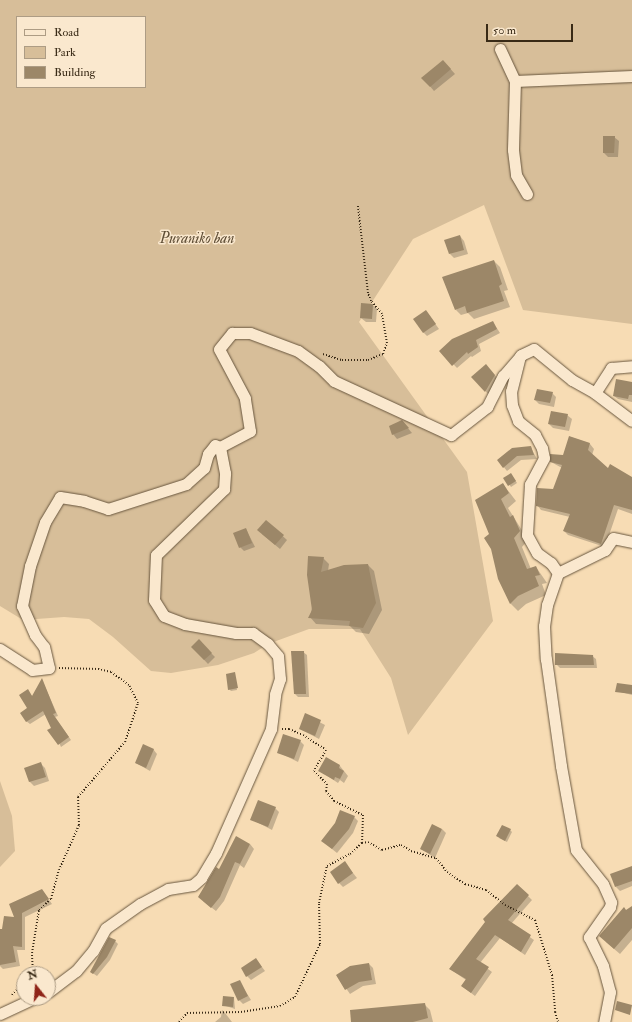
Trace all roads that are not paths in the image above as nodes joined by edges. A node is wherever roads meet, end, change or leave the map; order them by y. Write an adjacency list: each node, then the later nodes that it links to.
1 (500, 49): 3 (street)
2 (632, 76): 3 (street)
3 (515, 81): 4 (street)
4 (527, 194)
5 (521, 355): 7 (street); 9 (street); 11 (street)
6 (632, 366): 7 (street)
7 (595, 393): 8 (street)
8 (632, 421)
9 (220, 446): 12 (street); 13 (street)
10 (632, 542): 11 (street)
11 (558, 572): 16 (street)
12 (0, 649)
13 (56, 986)
14 (17, 1006): 15 (street)
15 (0, 1014)
16 (604, 1022)

